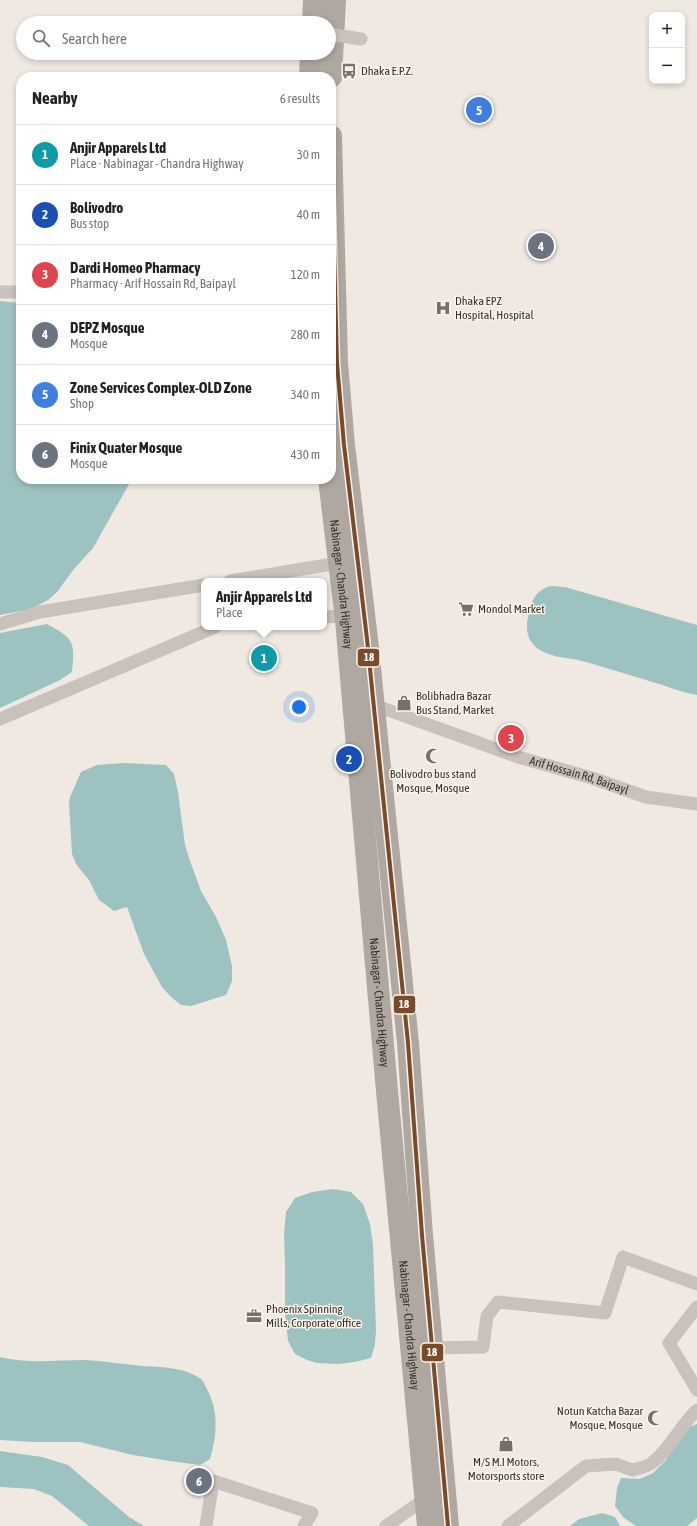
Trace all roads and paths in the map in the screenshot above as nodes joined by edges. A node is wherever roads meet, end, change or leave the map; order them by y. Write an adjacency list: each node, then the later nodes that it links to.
1 (314, 0): 3 (highway)
2 (335, 0): 4 (highway)
3 (313, 16)
4 (334, 16)
5 (336, 35): 6 (street, bridge)
6 (361, 39)
7 (311, 60): 9 (highway)
8 (332, 60): 10 (highway)
9 (310, 72)
10 (331, 72)
11 (0, 292): 12 (street)
12 (16, 292)
13 (336, 325): 22 (highway, Nabinagar - Chandra Highway)
14 (330, 484): 15 (highway, Nabinagar - Chandra Highway)
15 (339, 563): 16 (street); 18 (highway, Nabinagar - Chandra Highway)
16 (248, 578)
17 (201, 585): 20 (street)
18 (346, 616): 19 (street); 30 (highway, Nabinagar - Chandra Highway)
19 (327, 617)
20 (0, 624)
21 (208, 630): 23 (street)
22 (374, 705): 24 (street, Arif Hossain Rd, Baipayl); 27 (highway, Nabinagar - Chandra Highway)
23 (0, 719)
24 (697, 804)
25 (697, 1284): 27 (street)
26 (697, 1307): 28 (street)
27 (432, 1348): 35 (highway, Nabinagar - Chandra Highway)
28 (697, 1390)
29 (697, 1410): 36 (street)
30 (425, 1499): 33 (street); 34 (highway, Nabinagar - Chandra Highway)
31 (206, 1526): 32 (street)
32 (304, 1526)
33 (386, 1526)
34 (428, 1526)
35 (448, 1526)
36 (508, 1526)

